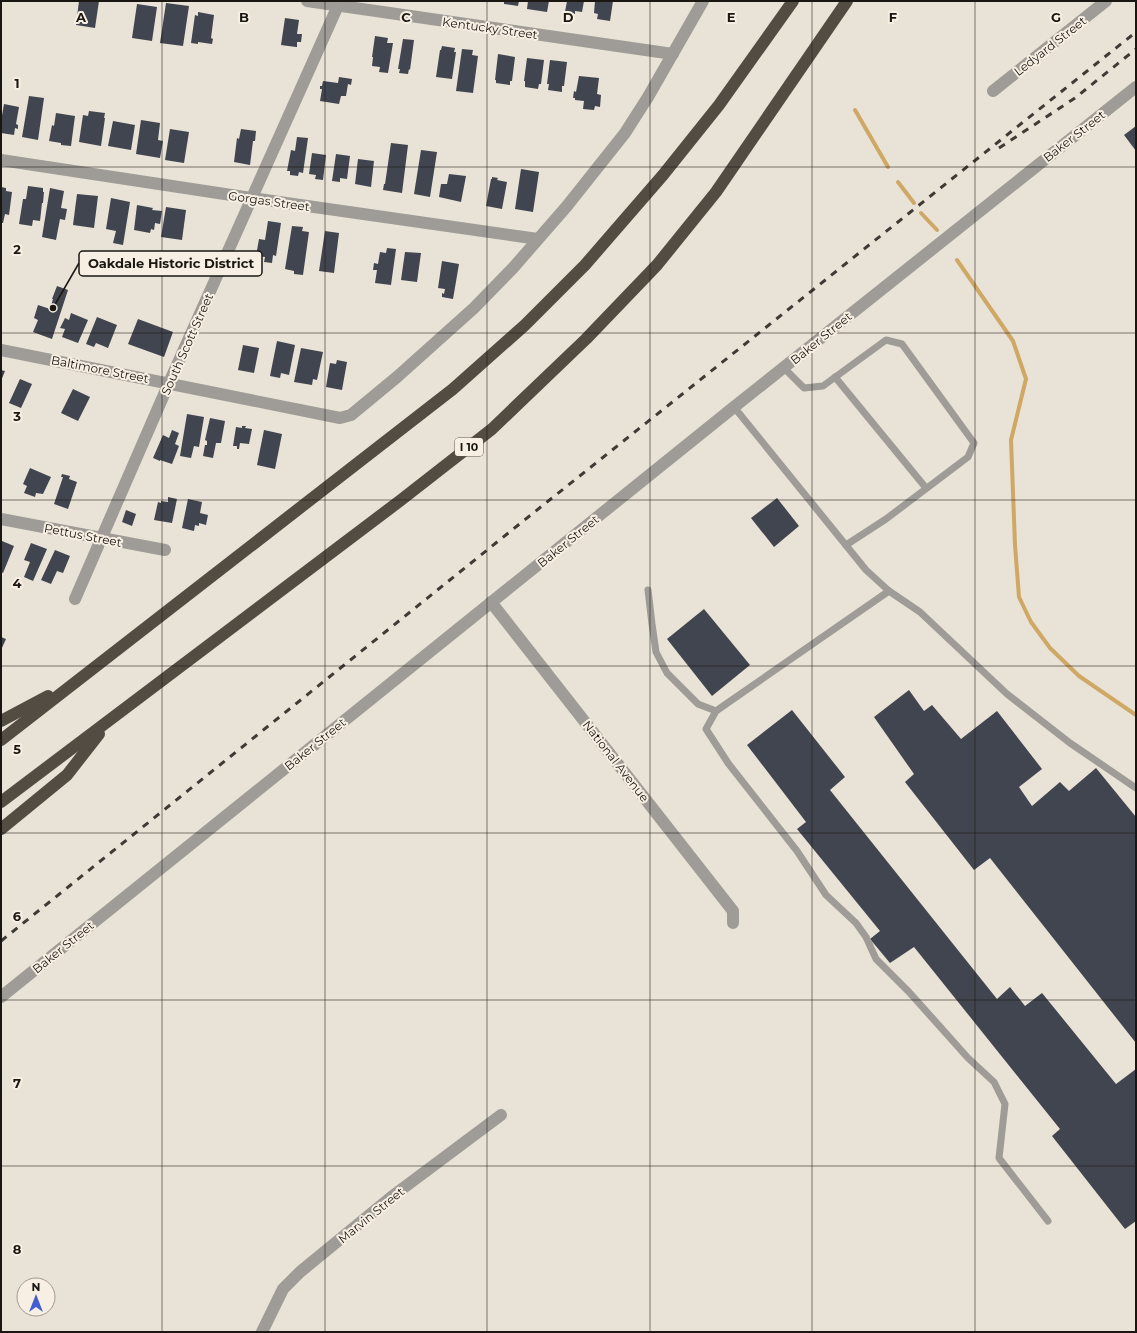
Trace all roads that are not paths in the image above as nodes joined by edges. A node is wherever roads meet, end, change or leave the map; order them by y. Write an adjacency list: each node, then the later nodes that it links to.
1 (307, 1): 6 (street, Kentucky Street)
2 (703, 1): 7 (street)
3 (793, 1): 27 (highway)
4 (847, 1): 30 (highway, I 10)
5 (1106, 1): 9 (street, Ledyard Street)
6 (339, 3): 7 (street, Kentucky Street); 11 (street, South Scott Street)
7 (673, 54): 12 (street)
8 (1136, 87): 14 (street, Baker Street)
9 (993, 91)
10 (1, 160): 11 (street, Gorgas Street)
11 (251, 198): 12 (street, Gorgas Street); 16 (street, South Scott Street)
12 (538, 239): 16 (street, Baltimore Street)
13 (1, 350): 16 (street, Baltimore Street)
14 (784, 368): 15 (lane); 17 (street, Baker Street)
15 (835, 377): 18 (lane); 18 (lane)
16 (169, 383): 20 (street, South Scott Street)
17 (734, 407): 21 (lane); 26 (street, Baker Street)
18 (926, 488): 21 (lane)
19 (1, 519): 20 (street, Pettus Street)
20 (101, 539): 22 (street, Pettus Street); 25 (street, South Scott Street)
21 (846, 545): 24 (lane)
22 (164, 550)
23 (648, 590): 28 (lane)
24 (889, 591): 28 (lane); 32 (lane)
25 (75, 599)
26 (491, 602): 35 (street, National Avenue); 36 (street, Baker Street)
27 (80, 680): 29 (highway); 31 (highway)
28 (716, 712): 38 (lane)
29 (1, 721)
30 (108, 721): 33 (highway, I 10); 34 (highway)
31 (1, 740)
32 (1136, 788)
33 (1, 802)
34 (1, 828)
35 (734, 923)
36 (1, 997)
37 (501, 1115): 39 (street, Marvin Street)
38 (1048, 1221)
39 (262, 1332)

